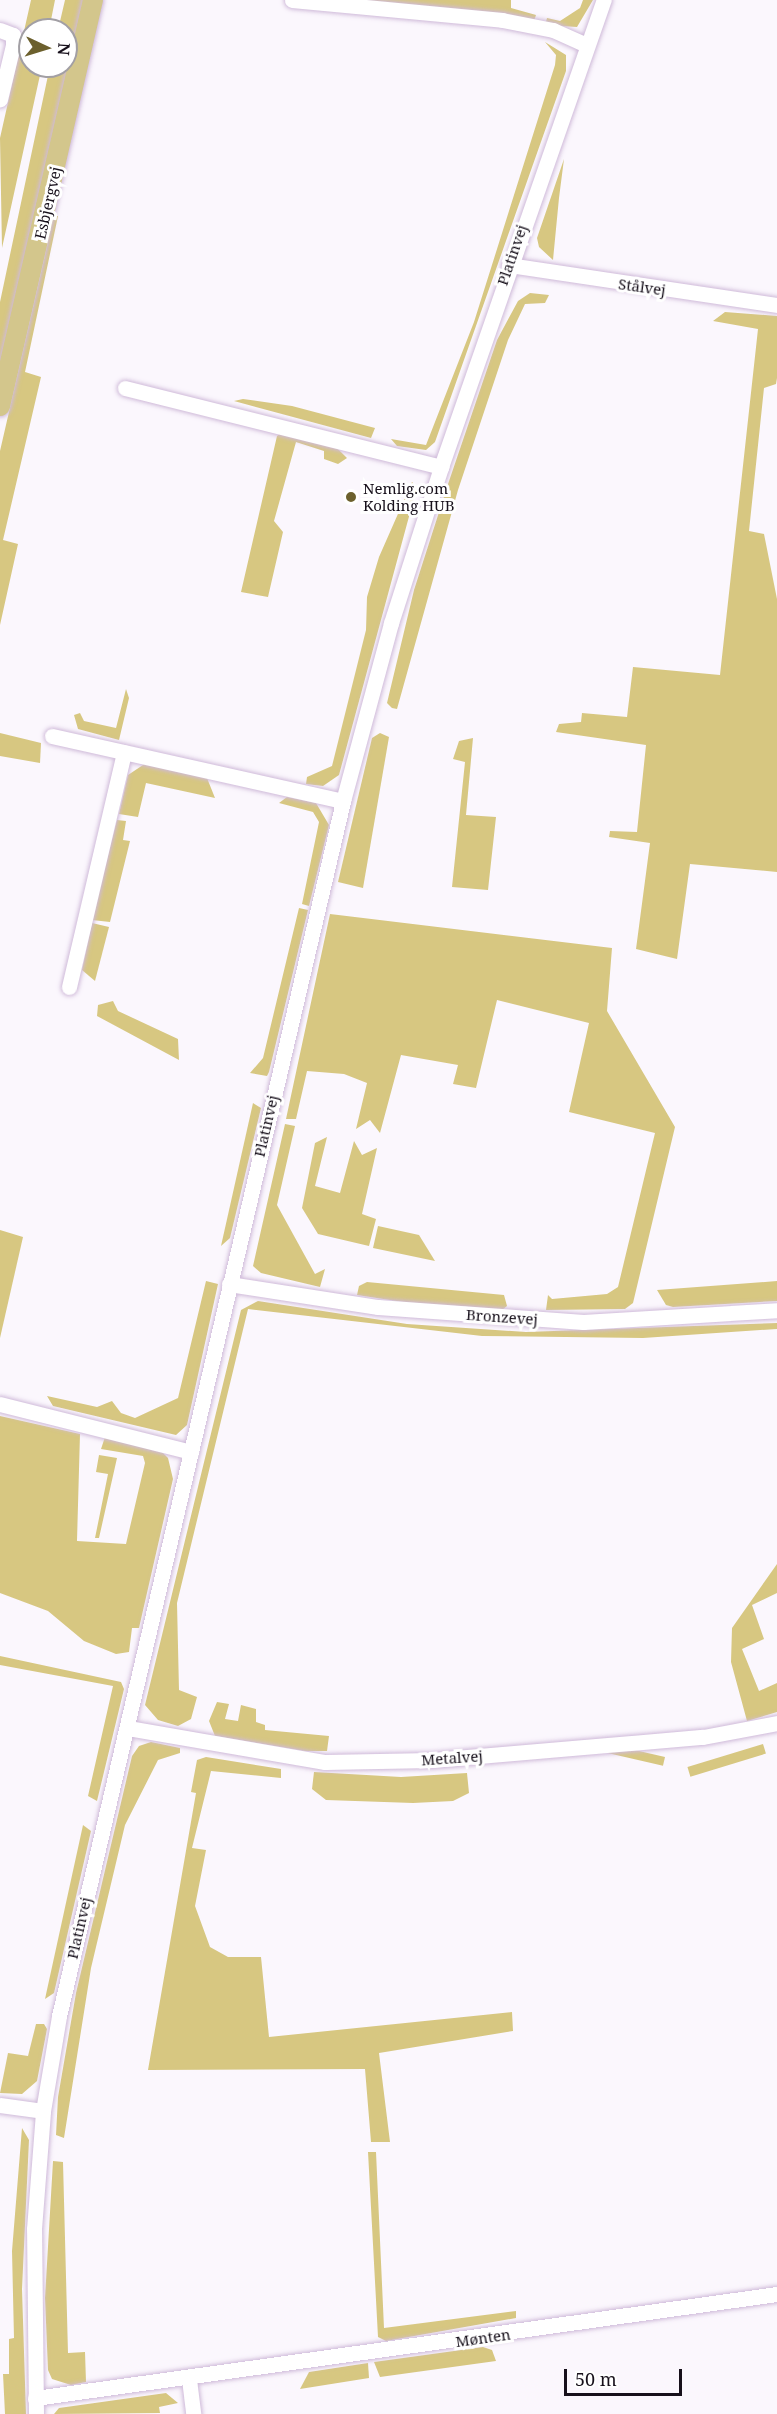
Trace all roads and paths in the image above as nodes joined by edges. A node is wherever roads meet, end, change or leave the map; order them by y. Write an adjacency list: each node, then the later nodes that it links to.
1 (93, 0): 10 (main road, Esbjergvej)
2 (292, 0): 5 (street)
3 (604, 0): 5 (street, Platinvej)
4 (0, 30): 6 (street)
5 (586, 45): 7 (street, Platinvej)
6 (0, 99)
7 (509, 265): 8 (street, Stålvej); 11 (street, Platinvej)
8 (777, 305)
9 (125, 388): 11 (street)
10 (0, 406)
11 (441, 467): 14 (street, Platinvej)
12 (52, 736): 13 (street)
13 (124, 752): 14 (street); 15 (street)
14 (343, 801): 16 (street, Platinvej)
15 (69, 987)
16 (230, 1284): 17 (street, Bronzevej); 19 (street, Platinvej)
17 (777, 1310)
18 (0, 1404): 19 (street)
19 (191, 1452): 21 (street, Platinvej)
20 (777, 1723): 21 (street, Metalvej)
21 (128, 1728): 23 (street, Platinvej)
22 (0, 2105): 23 (street)
23 (43, 2111): 26 (street, Platinvej)
24 (777, 2294): 25 (street, Mønten)
25 (189, 2379): 26 (street, Mønten); 28 (street)
26 (35, 2398): 27 (street, Platinvej)
27 (36, 2414)
28 (193, 2414)

